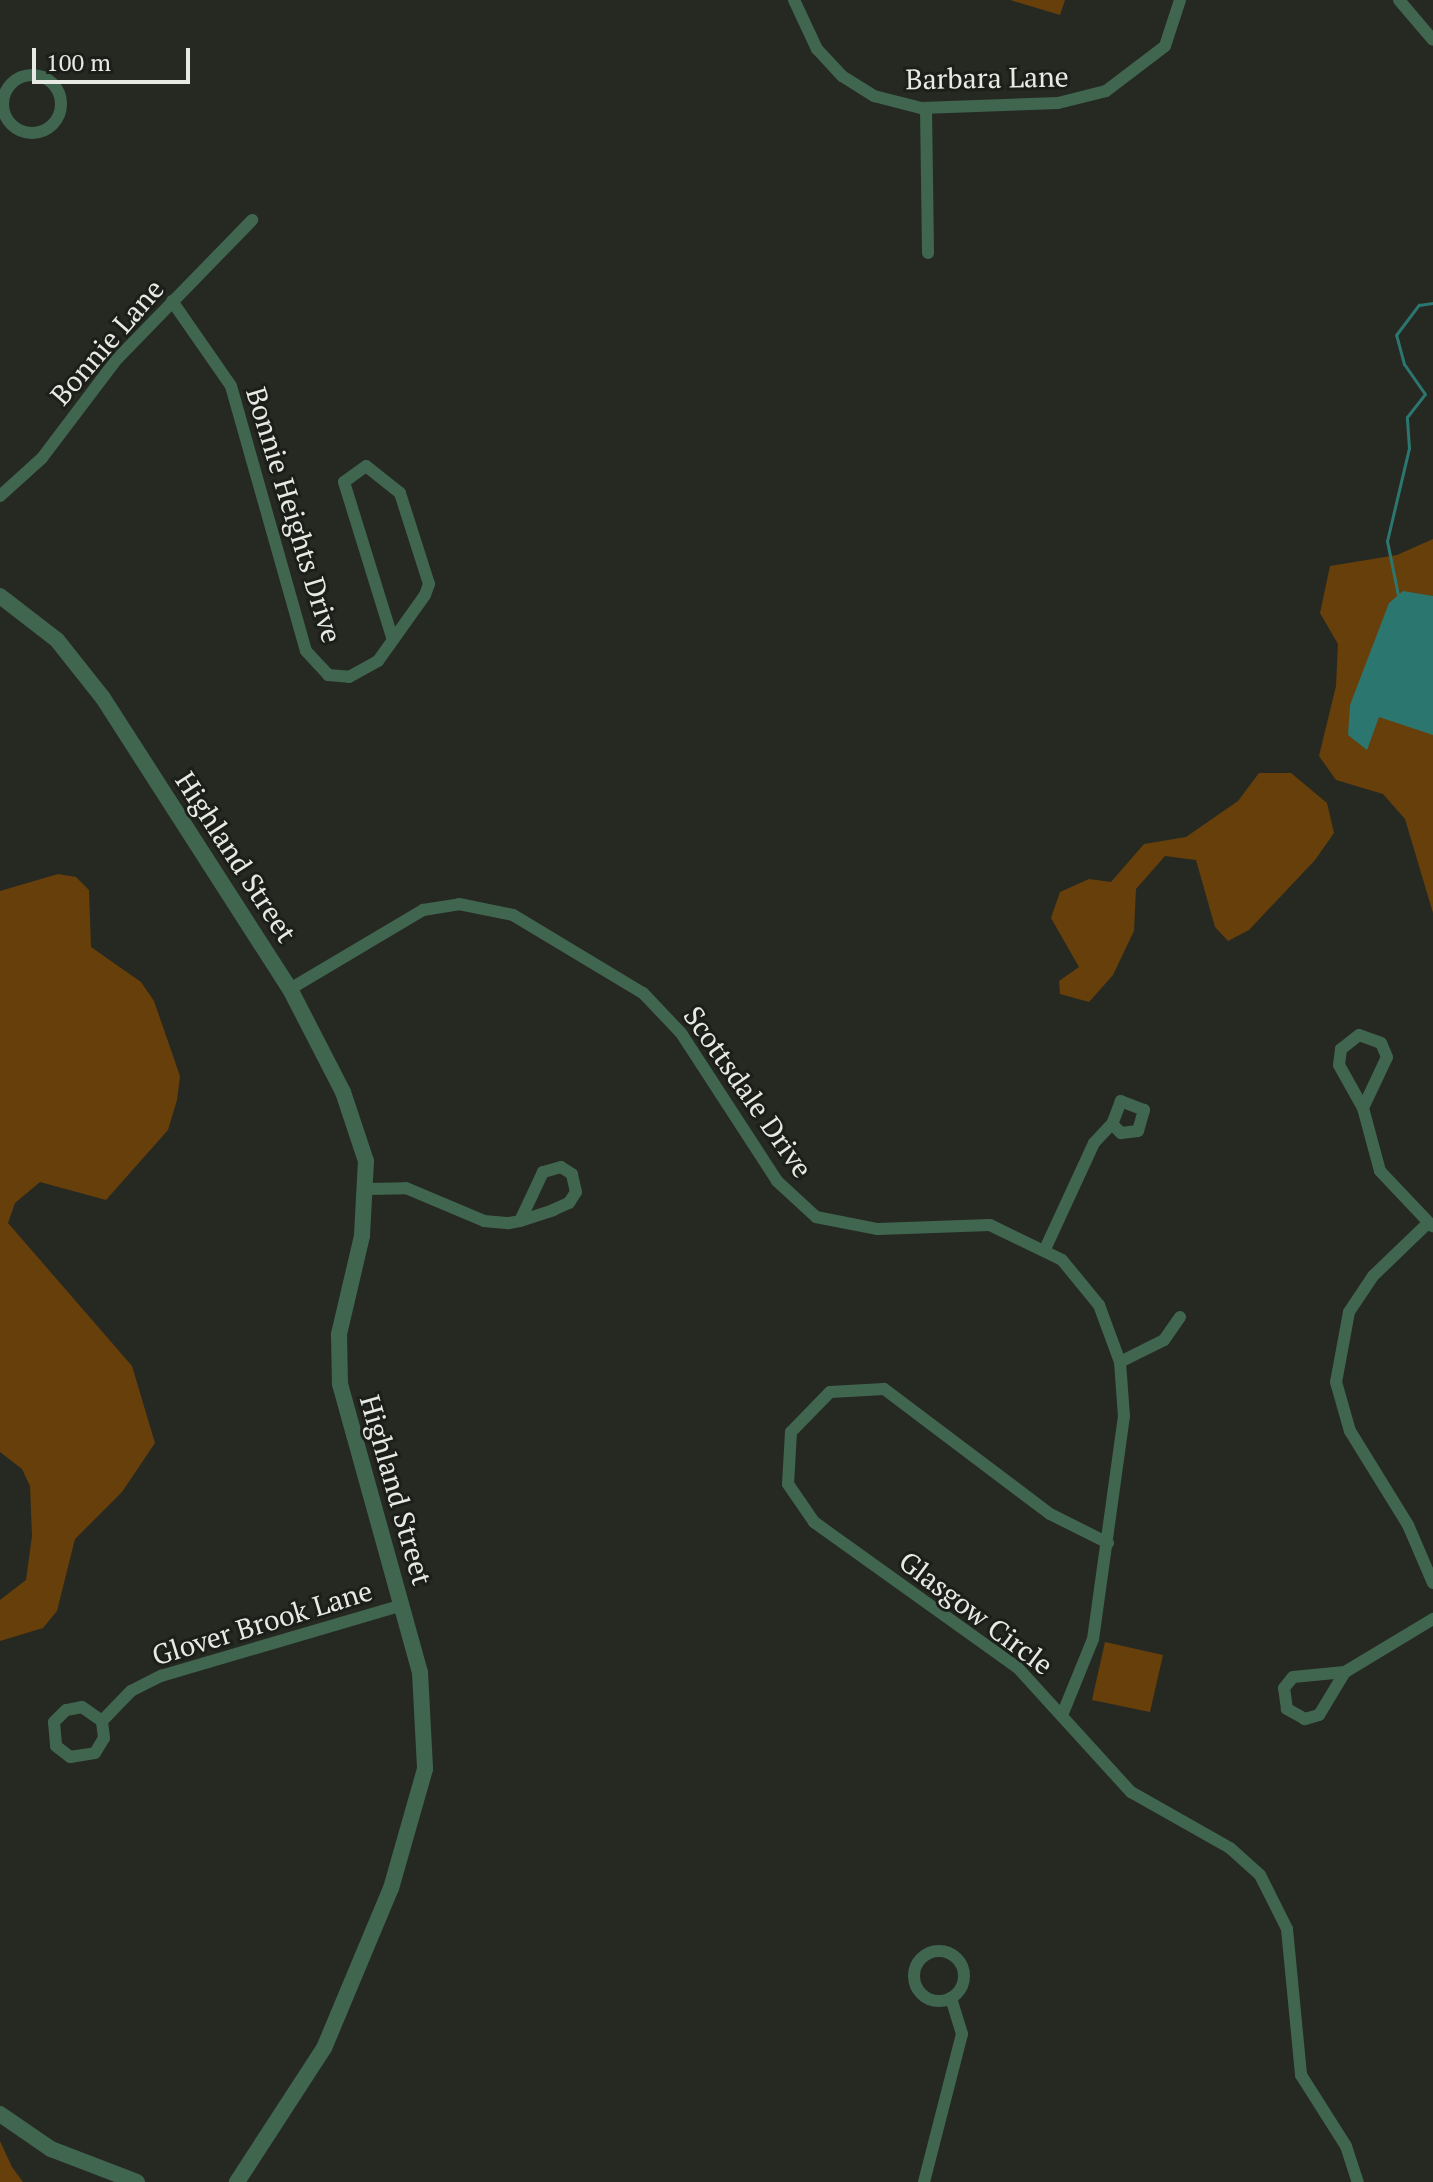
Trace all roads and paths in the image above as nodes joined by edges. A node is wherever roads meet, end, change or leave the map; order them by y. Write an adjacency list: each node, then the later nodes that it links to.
1 (794, 0): 5 (street, Barbara Lane)
2 (1180, 0): 5 (street, Barbara Lane)
3 (1399, 0): 4 (street)
4 (1433, 40)
5 (926, 108): 8 (street)
6 (3, 116): 6 (street)
7 (252, 220): 9 (street, Bonnie Lane)
8 (928, 253)
9 (172, 301): 10 (street, Bonnie Lane); 12 (street, Bonnie Heights Drive)
10 (0, 496)
11 (0, 596): 13 (street, Highland Street)
12 (393, 640): 12 (street, Bonnie Heights Drive)
13 (290, 989): 16 (street, Highland Street); 19 (street, Scottsdale Drive)
14 (1363, 1108): 14 (street); 18 (street)
15 (1112, 1124): 19 (street)
16 (367, 1189): 17 (street); 24 (street, Highland Street)
17 (520, 1221): 17 (street)
18 (1430, 1225): 23 (street)
19 (1046, 1247): 21 (street, Scottsdale Drive)
20 (1180, 1317): 21 (street)
21 (1120, 1362): 22 (street, Scottsdale Drive)
22 (1108, 1543): 27 (street, Scottsdale Drive); 27 (street, Glasgow Circle)
23 (1433, 1583)
24 (402, 1605): 28 (street, Glover Brook Lane); 32 (street, Highland Street)
25 (1433, 1619): 26 (street)
26 (1345, 1672): 26 (street)
27 (1063, 1713): 34 (street, Glasgow Circle)
28 (102, 1721): 28 (street, Glover Brook Lane)
29 (951, 1998): 29 (street); 33 (street)
30 (0, 2114): 31 (street)
31 (137, 2182)
32 (237, 2182)
33 (924, 2182)
34 (1358, 2182)

